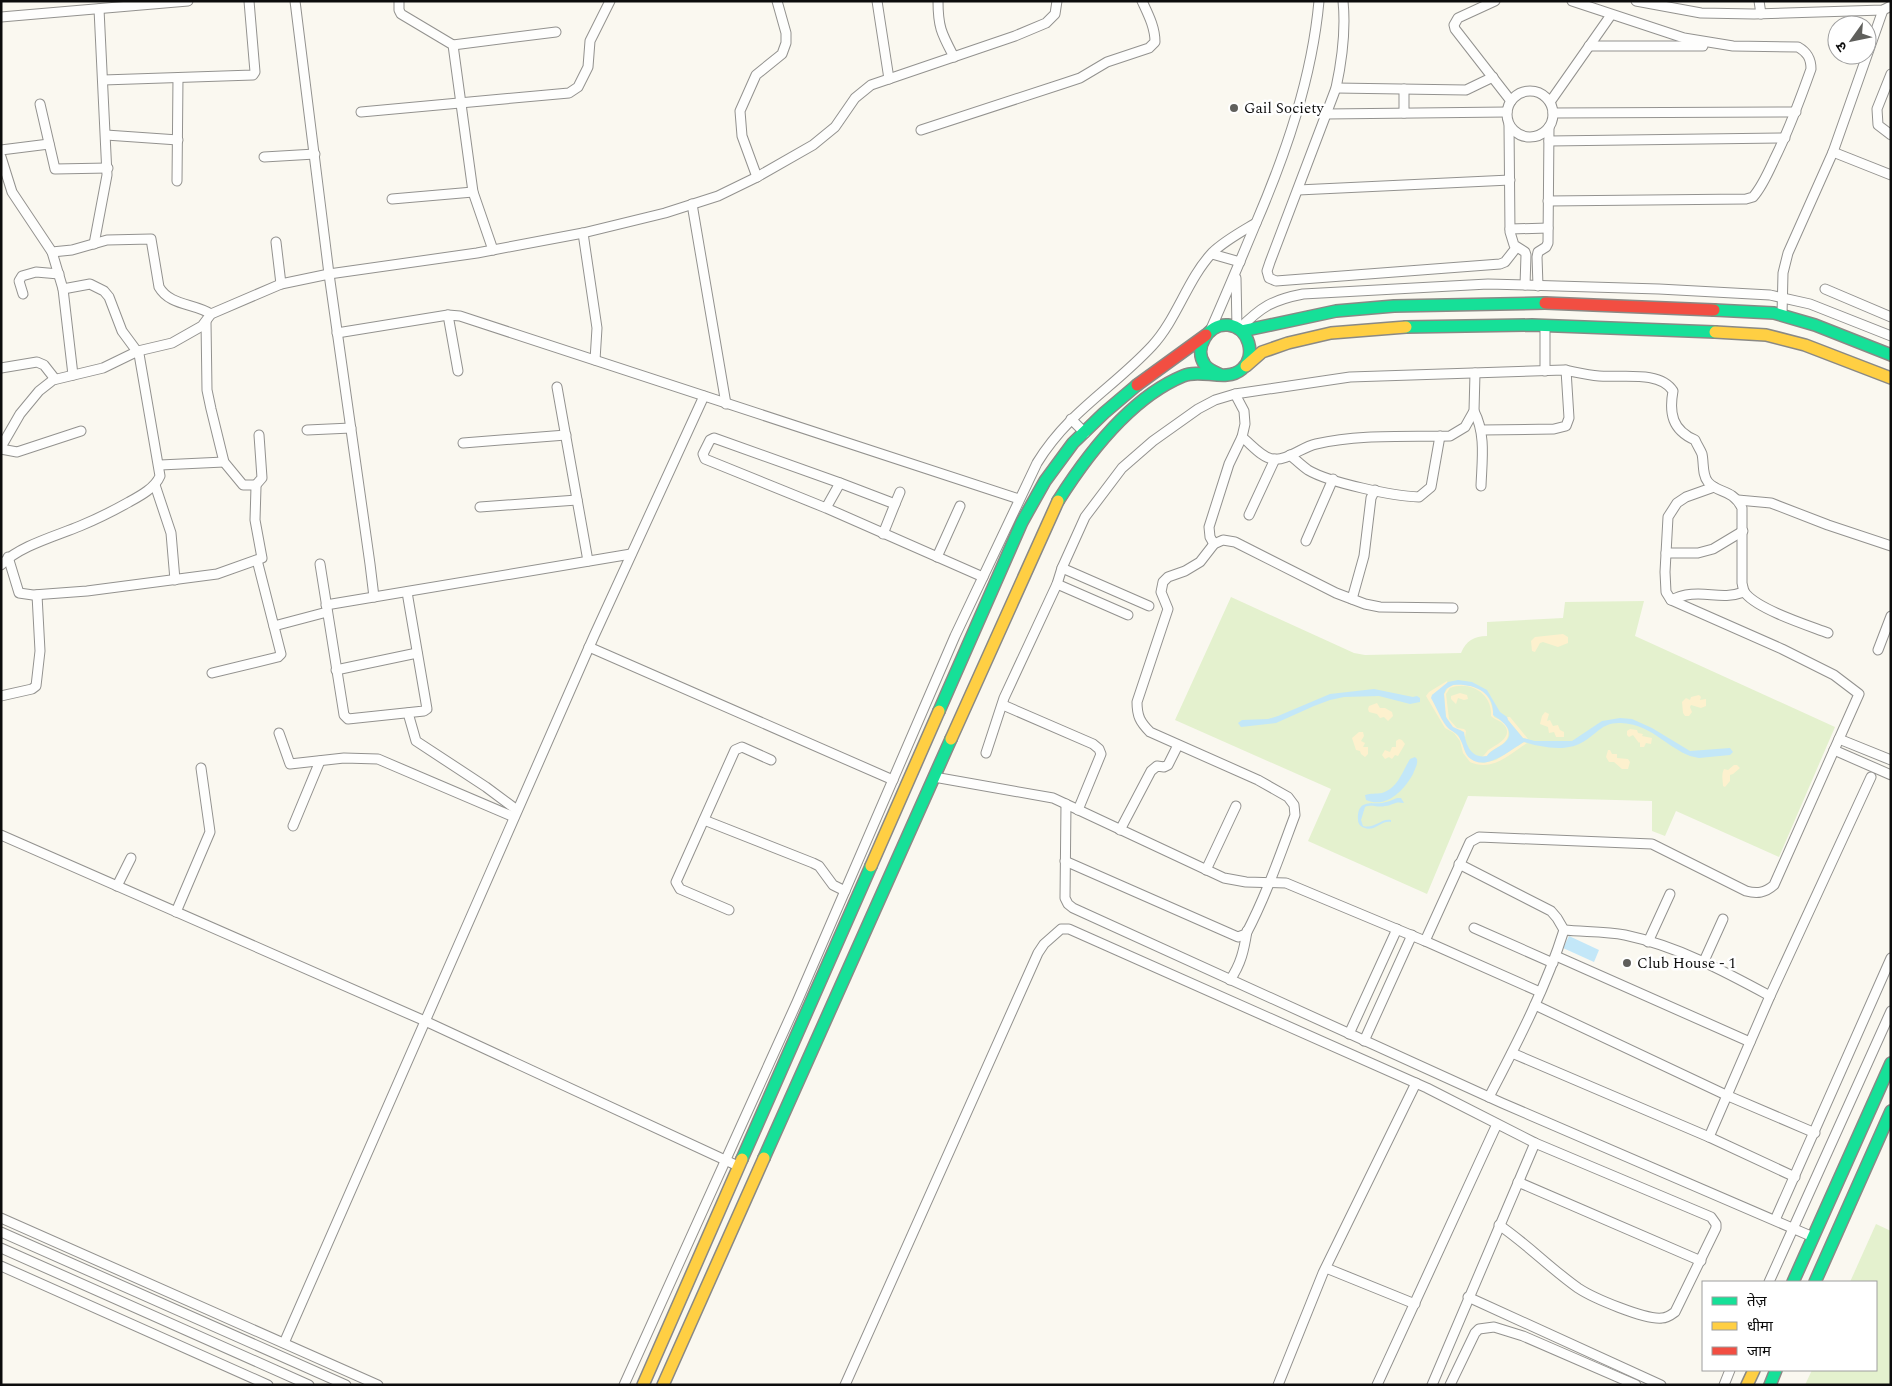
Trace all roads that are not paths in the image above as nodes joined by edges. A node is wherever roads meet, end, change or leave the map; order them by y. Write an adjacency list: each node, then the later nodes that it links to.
1 (188, 1): 18 (street)
2 (249, 1): 29 (street)
3 (295, 1): 55 (street)
4 (399, 1): 23 (street)
5 (610, 1): 35 (street)
6 (777, 1): 60 (street)
7 (877, 1): 30 (street)
8 (938, 1): 26 (street)
9 (1057, 1): 26 (street)
10 (1142, 1): 46 (street)
11 (1319, 1): 68 (street)
12 (1343, 1): 32 (street)
13 (1495, 1): 28 (street)
14 (1572, 1): 20 (street)
15 (1636, 1): 19 (street)
16 (1760, 1): 19 (street)
17 (1887, 8): 19 (street); 54 (street)
18 (99, 9): 21 (street); 31 (street)
19 (1761, 14)
20 (1611, 15): 24 (street); 25 (street)
21 (1, 17)
22 (556, 32): 23 (street)
23 (453, 45): 35 (street)
24 (1589, 46): 25 (street); 36 (street)
25 (1733, 46): 40 (street)
26 (954, 57): 30 (street)
27 (1891, 74): 48 (street)
28 (1493, 76): 33 (street); 34 (street)
29 (178, 78): 31 (street); 50 (street)
30 (889, 79): 60 (street)
31 (103, 80): 47 (street)
32 (1336, 88): 33 (street); 42 (street)
33 (1404, 89): 41 (street)
34 (1511, 101): 36 (street); 39 (street)
35 (461, 102): 38 (street); 64 (street)
36 (1550, 102): 43 (street)
37 (40, 104): 52 (street)
38 (361, 112)
39 (1506, 112): 41 (street); 44 (street)
40 (1796, 112): 43 (street); 49 (street)
41 (1404, 113): 42 (street)
42 (1326, 114): 63 (street)
43 (1553, 114): 45 (street)
44 (1509, 125): 45 (street); 61 (street)
45 (1549, 127): 51 (street)
46 (921, 130)
47 (106, 135): 50 (street); 58 (street)
48 (1891, 135)
49 (1785, 138): 51 (street); 66 (street)
50 (178, 140): 62 (street)
51 (1549, 141): 66 (street)
52 (49, 144): 53 (street); 58 (street)
53 (1, 150)
54 (1833, 152): 59 (street); 88 (street)
55 (315, 154): 56 (street); 81 (street)
56 (264, 156)
57 (1, 157): 76 (street)
58 (108, 168): 73 (street)
59 (1891, 175)
60 (757, 177): 67 (street)
61 (1510, 180): 63 (street); 70 (street)
62 (177, 182)
63 (1298, 190): 74 (street)
64 (473, 192): 65 (street); 75 (street)
65 (392, 199)
66 (1548, 202): 69 (street)
67 (692, 204): 71 (street); 115 (street)
68 (1256, 223): 77 (street); 78 (street)
69 (1548, 228): 70 (street); 84 (street)
70 (1510, 229): 74 (street)
71 (583, 233): 75 (street); 101 (street)
72 (276, 242): 82 (street)
73 (94, 244): 76 (street); 89 (street)
74 (1516, 248): 83 (street)
75 (493, 250): 81 (street)
76 (52, 252): 80 (street)
77 (1212, 254): 78 (street); 117 (street)
78 (1240, 262): 79 (street)
79 (1236, 272): 95 (street); 97 (street)
80 (58, 274): 85 (street); 87 (street)
81 (329, 274): 82 (street); 96 (street)
82 (281, 284): 89 (street)
83 (1525, 285): 84 (street); 95 (street)
84 (1538, 286): 88 (street)
85 (63, 289): 99 (street); 108 (street)
86 (1826, 289): 92 (street)
87 (23, 294)
88 (1783, 298): 91 (street); 98 (street)
89 (211, 314): 93 (street)
90 (448, 315): 96 (street); 101 (street); 105 (street)
91 (1782, 315): 95 (street); 100 (street)
92 (1891, 317)
93 (206, 322): 99 (street); 131 (street)
94 (1545, 325): 103 (street); 106 (street); 110 (street)
95 (1239, 329): 97 (street); 103 (street)
96 (338, 333): 118 (street)
97 (1208, 333): 109 (street); 122 (street)
98 (1890, 334)
99 (138, 351): 108 (street); 132 (street)
100 (1891, 355)
101 (594, 360): 114 (street)
102 (1, 368): 111 (street)
103 (1242, 369): 109 (street)
104 (1566, 370): 106 (street); 120 (street); 138 (street)
105 (458, 371)
106 (1545, 371): 107 (street)
107 (1475, 373): 113 (street); 116 (street)
108 (73, 375): 111 (street)
109 (1220, 375): 197 (street)
110 (1891, 378)
111 (55, 379): 128 (street)
112 (557, 387): 124 (street)
113 (1235, 394): 126 (street); 162 (street)
114 (704, 396): 115 (street); 155 (street)
115 (726, 404): 141 (street)
116 (1474, 410): 120 (street); 125 (street)
117 (1071, 419): 122 (street); 141 (street)
118 (351, 428): 119 (street); 169 (street)
119 (306, 430)
120 (1481, 430): 137 (street)
121 (82, 431): 128 (street)
122 (1085, 432): 251 (street)
123 (259, 435): 136 (street)
124 (566, 435): 127 (street); 142 (street)
125 (1440, 436): 129 (street); 139 (street)
126 (1242, 437): 130 (street); 152 (street)
127 (463, 444)
128 (1, 448)
129 (1290, 455): 130 (street); 133 (street)
130 (1275, 459): 148 (street)
131 (224, 462): 132 (street); 136 (street)
132 (160, 465): 135 (street)
133 (1333, 479): 139 (street); 151 (street)
134 (840, 483): 144 (street); 147 (street); 147 (street)
135 (155, 485): 156 (street); 164 (street)
136 (255, 486): 158 (street)
137 (1481, 486)
138 (1714, 487): 143 (street); 154 (street)
139 (1375, 490): 170 (street)
140 (900, 492): 144 (street)
141 (1019, 499): 163 (street)
142 (577, 500): 146 (street); 159 (street)
143 (1738, 500): 149 (street); 153 (street)
144 (895, 504): 150 (street)
145 (960, 506): 157 (street)
146 (480, 507)
147 (826, 508): 150 (street)
148 (1249, 515)
149 (1743, 531): 154 (street); 167 (street)
150 (883, 534): 157 (street)
151 (1306, 541)
152 (1214, 544): 170 (street); 189 (street)
153 (1891, 546)
154 (1666, 553): 171 (street)
155 (631, 554): 159 (street); 179 (street)
156 (8, 557): 161 (street); 168 (street)
157 (938, 557): 163 (street)
158 (257, 560): 164 (street); 177 (street)
159 (588, 561): 166 (street)
160 (320, 564): 173 (street)
161 (1, 565)
162 (1062, 568): 165 (street); 172 (street)
163 (983, 577): 199 (street)
164 (175, 580): 168 (street)
165 (1057, 584): 175 (street); 185 (street)
166 (407, 592): 169 (street); 181 (street)
167 (1744, 592): 171 (street); 178 (street)
168 (37, 595): 184 (street)
169 (374, 597): 173 (street)
170 (1352, 599): 174 (street)
171 (1671, 600): 188 (street)
172 (1149, 606)
173 (326, 608): 177 (street); 182 (street)
174 (1452, 608)
175 (1128, 615)
176 (1891, 616): 180 (street)
177 (274, 626): 183 (street)
178 (1828, 633)
179 (589, 648): 199 (street); 203 (street)
180 (1878, 650)
181 (417, 653): 182 (street); 186 (street)
182 (336, 670): 186 (street)
183 (212, 672)
184 (1, 696)
185 (1003, 705): 191 (street); 202 (street)
186 (408, 713): 203 (street)
187 (279, 733): 194 (street)
188 (1839, 739): 190 (street); 193 (street)
189 (1178, 745): 206 (street); 212 (street)
190 (1834, 750): 196 (street); 210 (street)
191 (986, 753)
192 (771, 760): 204 (street)
193 (1891, 760)
194 (320, 761): 203 (street); 205 (street)
195 (201, 768): 217 (street)
196 (1891, 775)
197 (934, 777): 200 (street); 281 (street)
198 (1871, 777): 233 (street)
199 (893, 780): 214 (street)
200 (1066, 804): 202 (street); 209 (street)
201 (1236, 806): 211 (street)
202 (1078, 810): 206 (street)
203 (516, 814): 236 (street)
204 (704, 820): 214 (street); 216 (street)
205 (293, 826)
206 (1120, 830): 211 (street)
207 (1, 835): 213 (street)
208 (131, 858): 213 (street)
209 (1065, 861): 222 (street); 231 (street)
210 (1459, 864): 221 (street); 224 (street)
211 (1206, 870): 212 (street)
212 (1270, 882): 220 (street); 222 (street)
213 (117, 886): 217 (street)
214 (845, 891): 250 (street)
215 (1670, 894): 225 (street)
216 (729, 910)
217 (176, 912): 236 (street)
218 (1723, 919): 228 (street)
219 (1474, 928): 227 (street)
220 (1397, 929): 223 (street); 229 (street)
221 (1564, 930): 225 (street); 227 (street)
222 (1248, 931): 231 (street)
223 (1412, 935): 224 (street); 230 (street)
224 (1425, 941): 232 (street)
225 (1648, 942): 228 (street)
226 (1891, 958): 247 (street)
227 (1554, 960): 232 (street); 239 (street)
228 (1704, 961): 233 (street)
229 (1379, 969): 230 (street); 237 (street)
230 (1394, 976): 238 (street)
231 (1230, 980): 237 (street)
232 (1540, 992): 234 (street)
233 (1770, 996): 239 (street)
234 (1535, 1005): 240 (street); 243 (street)
235 (1891, 1011): 257 (street)
236 (425, 1021): 250 (street); 271 (street)
237 (1349, 1034): 238 (street)
238 (1364, 1041): 244 (street)
239 (1750, 1042): 243 (street)
240 (1512, 1053): 244 (street); 248 (street)
241 (1891, 1063): 259 (street)
242 (1416, 1083): 246 (street); 263 (street); 282 (street)
243 (1726, 1095): 247 (street); 248 (street)
244 (1489, 1097): 255 (street)
245 (1891, 1111): 266 (street)
246 (1497, 1124): 249 (street); 268 (street)
247 (1815, 1133): 252 (street)
248 (1709, 1137): 252 (street)
249 (1535, 1143): 253 (street); 261 (street)
250 (726, 1161): 251 (street); 269 (street)
251 (738, 1166): 270 (street)
252 (1795, 1177): 255 (street)
253 (1518, 1182): 256 (street); 261 (street)
254 (1, 1218): 271 (street)
255 (1775, 1220): 257 (street)
256 (1499, 1225): 261 (street); 267 (street)
257 (1794, 1228): 259 (street); 264 (street)
258 (1, 1232): 277 (street)
259 (1813, 1237): 265 (street)
260 (1, 1248): 276 (street)
261 (1701, 1261)
262 (1, 1266): 275 (street)
263 (1326, 1268): 268 (street); 283 (street)
264 (1769, 1281)
265 (1793, 1281)
266 (1815, 1281)
267 (1468, 1297): 285 (street); 288 (street)
268 (1415, 1304): 284 (street)
269 (656, 1314): 270 (street); 279 (street)
270 (671, 1321): 280 (street)
271 (284, 1343): 278 (street)
272 (1730, 1371): 289 (street)
273 (1754, 1371): 290 (street)
274 (1776, 1371): 291 (street)
275 (268, 1385)
276 (308, 1385)
277 (346, 1385)
278 (378, 1385)
279 (624, 1385)
280 (643, 1385)
281 (663, 1385)
282 (845, 1385)
283 (1278, 1385)
284 (1378, 1385)
285 (1432, 1385)
286 (1450, 1385): 287 (street)
287 (1636, 1385)
288 (1661, 1385)
289 (1724, 1385)
290 (1747, 1385)
291 (1770, 1385)

